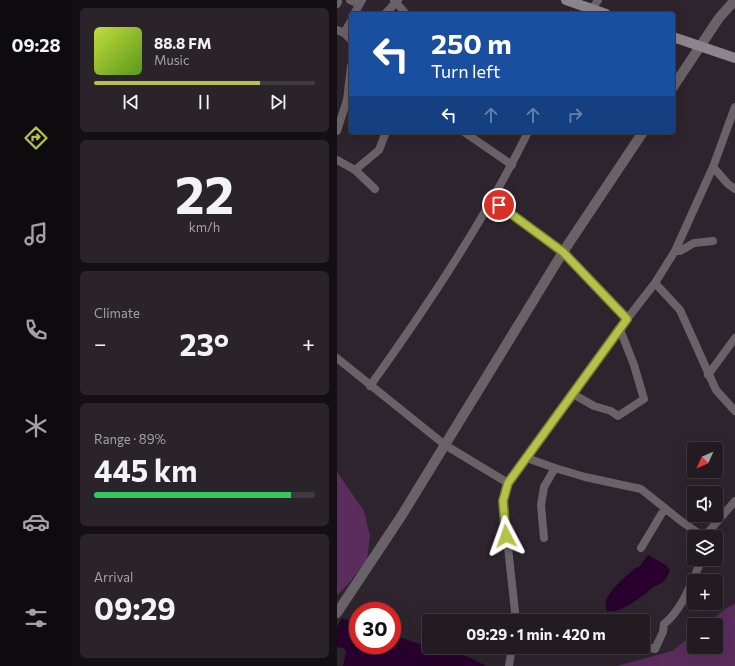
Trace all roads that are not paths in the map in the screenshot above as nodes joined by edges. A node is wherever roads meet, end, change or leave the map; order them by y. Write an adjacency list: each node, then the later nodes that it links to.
1 (350, 0): 6 (street)
2 (566, 0): 10 (main road)
3 (598, 0): 10 (street)
4 (735, 0): 15 (street)
5 (396, 1): 8 (street); 9 (street)
6 (361, 2): 7 (street)
7 (356, 12)
8 (387, 12)
9 (404, 12)
10 (591, 12)
11 (349, 23): 12 (street)
12 (341, 32): 13 (street)
13 (349, 38)
14 (675, 38): 15 (main road)
15 (700, 47): 16 (main road); 17 (street)
16 (735, 58)
17 (675, 84)
18 (349, 90): 20 (street)
19 (735, 107): 28 (street)
20 (338, 121): 21 (street)
21 (337, 131)
22 (384, 134): 29 (street)
23 (467, 134): 27 (street)
24 (527, 134): 27 (street)
25 (642, 134): 35 (street)
26 (337, 160): 29 (street)
27 (512, 165): 32 (street)
28 (713, 167): 31 (street); 34 (street)
29 (355, 170): 30 (street)
30 (375, 189)
31 (735, 189)
32 (492, 200): 35 (street); 42 (street)
33 (713, 241): 34 (street)
34 (675, 251): 36 (street)
35 (563, 252): 37 (street); 45 (street)
36 (655, 283): 37 (street); 41 (street)
37 (627, 319): 38 (street)
38 (618, 330): 43 (street); 43 (street)
39 (735, 338): 41 (street)
40 (337, 358): 42 (street)
41 (708, 375): 44 (street)
42 (370, 386): 45 (street)
43 (573, 394): 46 (street)
44 (735, 411)
45 (445, 445): 48 (street); 56 (street)
46 (527, 458): 47 (street); 48 (street)
47 (555, 468): 50 (street); 53 (street)
48 (508, 483): 57 (street)
49 (735, 501): 52 (street)
50 (665, 508): 51 (street); 54 (street)
51 (695, 530)
52 (711, 530)
53 (544, 538)
54 (641, 548)
55 (699, 566): 58 (street)
56 (337, 613)
57 (515, 614)
58 (650, 647)
59 (511, 654): 60 (street)
60 (509, 666)

